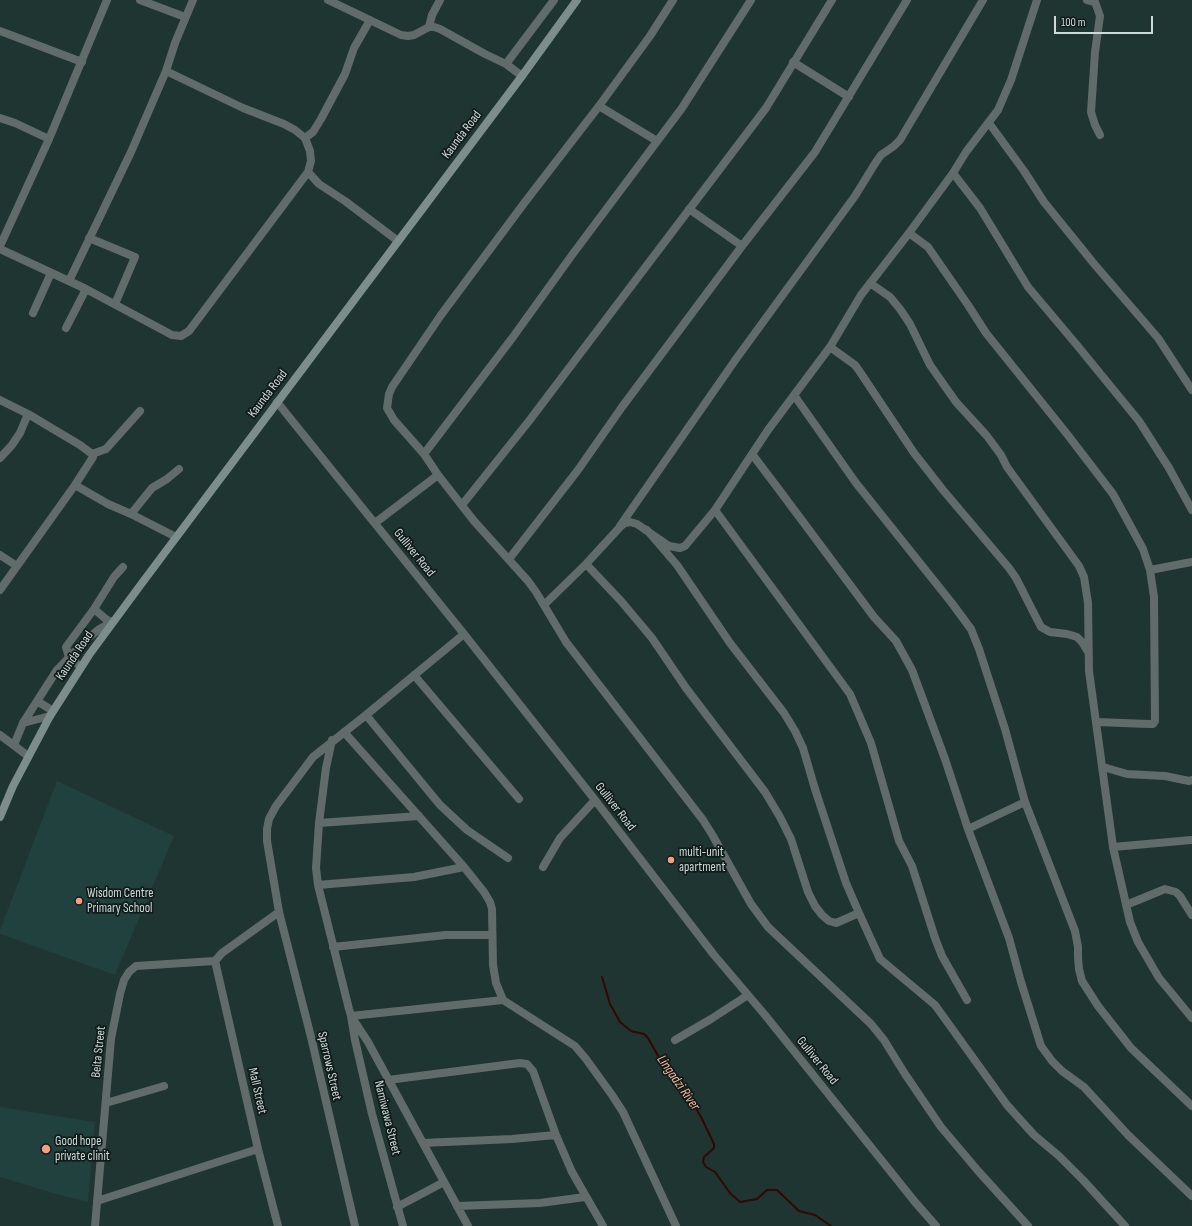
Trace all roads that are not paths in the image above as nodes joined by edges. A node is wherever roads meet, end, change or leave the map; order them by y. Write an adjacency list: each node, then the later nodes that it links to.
1 (107, 0): 20 (street)
2 (140, 0): 16 (street)
3 (193, 0): 16 (street)
4 (328, 0): 15 (street)
5 (440, 0): 18 (street)
6 (554, 0): 22 (street)
7 (577, 0): 24 (main road, Kaunda Road)
8 (673, 0): 26 (street)
9 (751, 0): 32 (street)
10 (832, 0): 21 (street)
11 (907, 0): 25 (street)
12 (983, 0): 68 (street)
13 (1037, 0): 28 (street)
14 (1087, 0): 29 (street)
15 (336, 2): 17 (street)
16 (185, 17): 23 (street)
17 (370, 20): 18 (street); 30 (street)
18 (429, 27): 22 (street)
19 (0, 31): 20 (street)
20 (82, 62): 31 (street)
21 (793, 62): 25 (street); 35 (street)
22 (506, 64): 24 (street)
23 (166, 71): 30 (street); 37 (street)
24 (522, 76): 38 (main road, Kaunda Road)
25 (849, 97): 40 (street)
26 (599, 106): 32 (street); 57 (street)
27 (1, 119): 31 (street)
28 (989, 123): 34 (street); 50 (street)
29 (1100, 135)
30 (305, 138): 33 (street)
31 (49, 139): 39 (street)
32 (657, 141): 57 (street)
33 (308, 172): 38 (street); 46 (street)
34 (953, 173): 36 (street); 65 (street)
35 (689, 209): 40 (street); 63 (street)
36 (909, 233): 44 (street); 77 (street)
37 (89, 238): 43 (street); 46 (street)
38 (398, 241): 53 (main road, Kaunda Road)
39 (0, 246)
40 (742, 246): 72 (street)
41 (0, 249): 42 (street)
42 (51, 273): 43 (street); 47 (street)
43 (69, 281): 45 (street)
44 (870, 283): 49 (street); 83 (street)
45 (86, 289): 46 (street); 48 (street)
46 (115, 304)
47 (33, 313)
48 (66, 328)
49 (830, 347): 51 (street); 83 (street)
50 (1192, 390)
51 (794, 395): 58 (street); 101 (street)
52 (0, 400): 55 (street)
53 (277, 402): 67 (street, Gulliver Road); 70 (main road, Kaunda Road)
54 (140, 411): 56 (street)
55 (28, 414): 56 (street); 59 (street)
56 (92, 454): 62 (street)
57 (424, 454): 61 (street)
58 (752, 454): 64 (street); 105 (street)
59 (0, 458)
60 (179, 469): 66 (street)
61 (438, 476): 63 (street); 67 (street)
62 (75, 486): 66 (street); 75 (street)
63 (462, 505): 72 (street)
64 (715, 510): 69 (street); 121 (street)
65 (1192, 510)
66 (131, 514): 70 (street)
67 (375, 523): 82 (street, Gulliver Road)
68 (620, 527): 69 (street); 74 (street)
69 (647, 530): 114 (street)
70 (176, 537): 81 (main road, Kaunda Road)
71 (0, 555): 75 (street)
72 (508, 559): 79 (street)
73 (1192, 562): 77 (street)
74 (586, 564): 79 (street); 114 (street)
75 (17, 566): 78 (street)
76 (123, 567): 80 (street)
77 (1150, 570): 90 (street)
78 (0, 590)
79 (544, 605): 146 (street)
80 (94, 609): 81 (street); 84 (street)
81 (112, 622): 84 (street); 85 (main road, Kaunda Road)
82 (464, 634): 86 (street, Sparrows Street); 100 (street, Gulliver Road)
83 (1088, 652): 90 (street)
84 (69, 657): 85 (street); 87 (street)
85 (81, 667): 88 (main road, Kaunda Road)
86 (414, 675): 89 (street, Sparrows Street); 99 (street)
87 (37, 700): 88 (street); 91 (street)
88 (51, 714): 91 (street); 96 (main road, Kaunda Road)
89 (366, 715): 92 (street, Sparrows Street); 108 (street)
90 (1097, 722): 97 (street)
91 (23, 723): 95 (street)
92 (344, 732): 94 (street, Sparrows Street); 102 (street)
93 (0, 735): 95 (street)
94 (332, 740): 104 (street); 113 (street, Sparrows Street)
95 (14, 745): 96 (street)
96 (28, 756): 103 (main road, Kaunda Road)
97 (1103, 767): 98 (street); 107 (street)
98 (1192, 780)
99 (519, 799)
100 (595, 800): 110 (street); 119 (street, Gulliver Road)
101 (1025, 802): 105 (street); 128 (street)
102 (419, 816): 104 (street); 109 (street)
103 (0, 817)
104 (319, 822): 111 (street)
105 (968, 829): 133 (street)
106 (1192, 840): 107 (street)
107 (1113, 847): 112 (street)
108 (508, 858)
109 (464, 867): 111 (street); 116 (street)
110 (544, 867)
111 (318, 885): 117 (street)
112 (1126, 905): 115 (street); 123 (street)
113 (279, 912): 118 (street); 140 (street, Sparrows Street)
114 (858, 913): 147 (street)
115 (1192, 915)
116 (492, 935): 117 (street); 120 (street)
117 (333, 947): 122 (street)
118 (215, 961): 127 (street, Beita Street); 131 (street, Mall Street)
119 (748, 995): 124 (street); 145 (street, Gulliver Road)
120 (503, 1000): 122 (street); 144 (street)
121 (967, 1000)
122 (351, 1016): 125 (street); 137 (street, Namiwawa Street)
123 (1192, 1018)
124 (675, 1040)
125 (388, 1080): 129 (street); 130 (street)
126 (164, 1086): 127 (street)
127 (106, 1103): 135 (street, Beita Street)
128 (1192, 1106)
129 (556, 1135): 130 (street); 134 (street)
130 (423, 1143): 132 (street)
131 (258, 1149): 135 (street); 139 (street, Mall Street)
132 (444, 1182): 136 (street); 137 (street)
133 (1192, 1196)
134 (585, 1197): 136 (street); 143 (street)
135 (97, 1201): 138 (street, Beita Street)
136 (457, 1206): 142 (street)
137 (397, 1207): 141 (street, Namiwawa Street)
138 (95, 1226)
139 (278, 1226)
140 (355, 1226)
141 (403, 1226)
142 (468, 1226)
143 (603, 1226)
144 (676, 1226)
145 (936, 1226)
146 (1028, 1226)
147 (1125, 1226)

